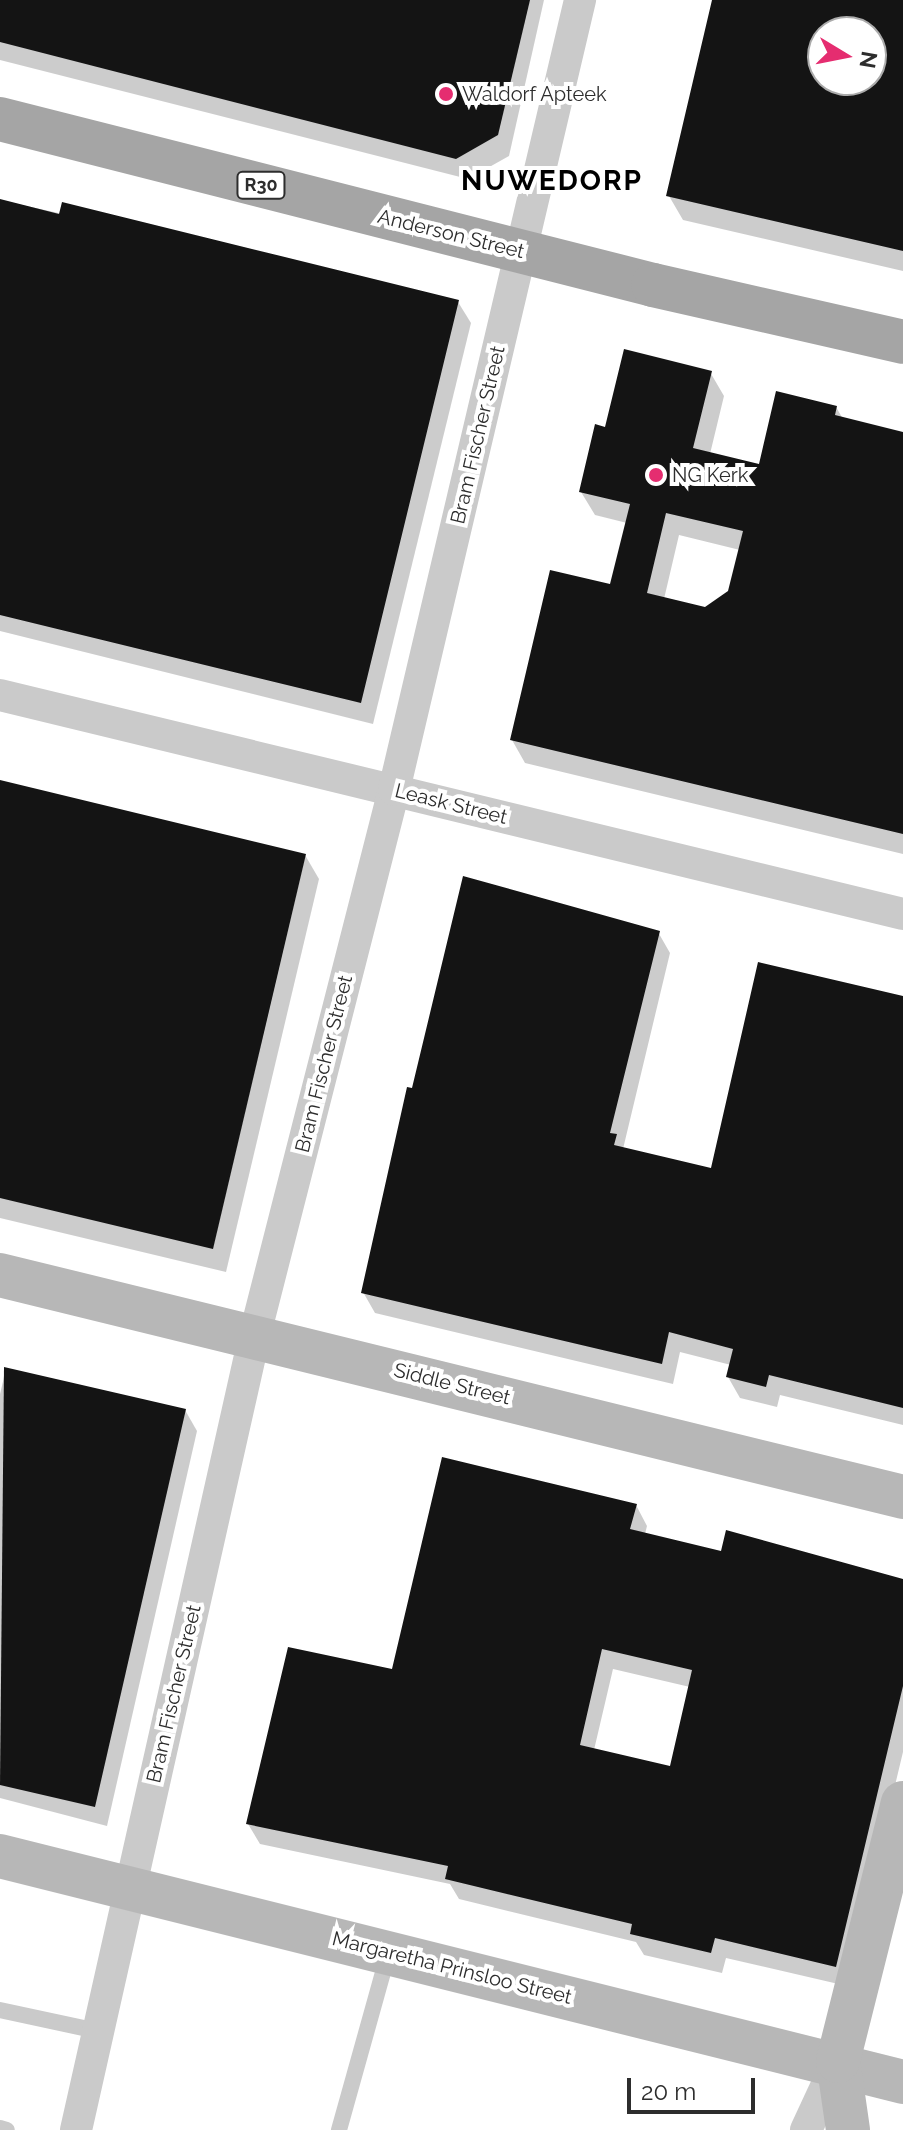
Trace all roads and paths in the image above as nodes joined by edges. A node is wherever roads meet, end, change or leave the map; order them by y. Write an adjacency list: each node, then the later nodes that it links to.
1 (580, 0): 3 (street, Bram Fischer Street)
2 (0, 119): 3 (main road, Anderson Street / R30)
3 (521, 251): 4 (main road, Anderson Street / R30); 6 (street, Bram Fischer Street)
4 (903, 342)
5 (0, 695): 6 (street, Leask Street)
6 (394, 790): 7 (street, Leask Street); 9 (street, Bram Fischer Street)
7 (903, 914)
8 (0, 1275): 9 (street, Siddle Street)
9 (255, 1334): 10 (street, Siddle Street); 13 (street, Bram Fischer Street)
10 (903, 1497)
11 (903, 1803): 17 (street)
12 (0, 1856): 13 (street, Margaretha Prinsloo Street)
13 (132, 1885): 14 (street, Margaretha Prinsloo Street); 16 (street, Bram Fischer Street)
14 (388, 1954): 17 (street, Margaretha Prinsloo Street); 22 (lane)
15 (0, 2010): 16 (lane)
16 (97, 2031): 21 (street, Bram Fischer Street)
17 (838, 2061): 18 (street, Margaretha Prinsloo Street); 23 (street); 24 (street)
18 (903, 2082)
19 (0, 2128): 20 (lane)
20 (7, 2130)
21 (76, 2130)
22 (339, 2130)
23 (806, 2130)
24 (848, 2130)

